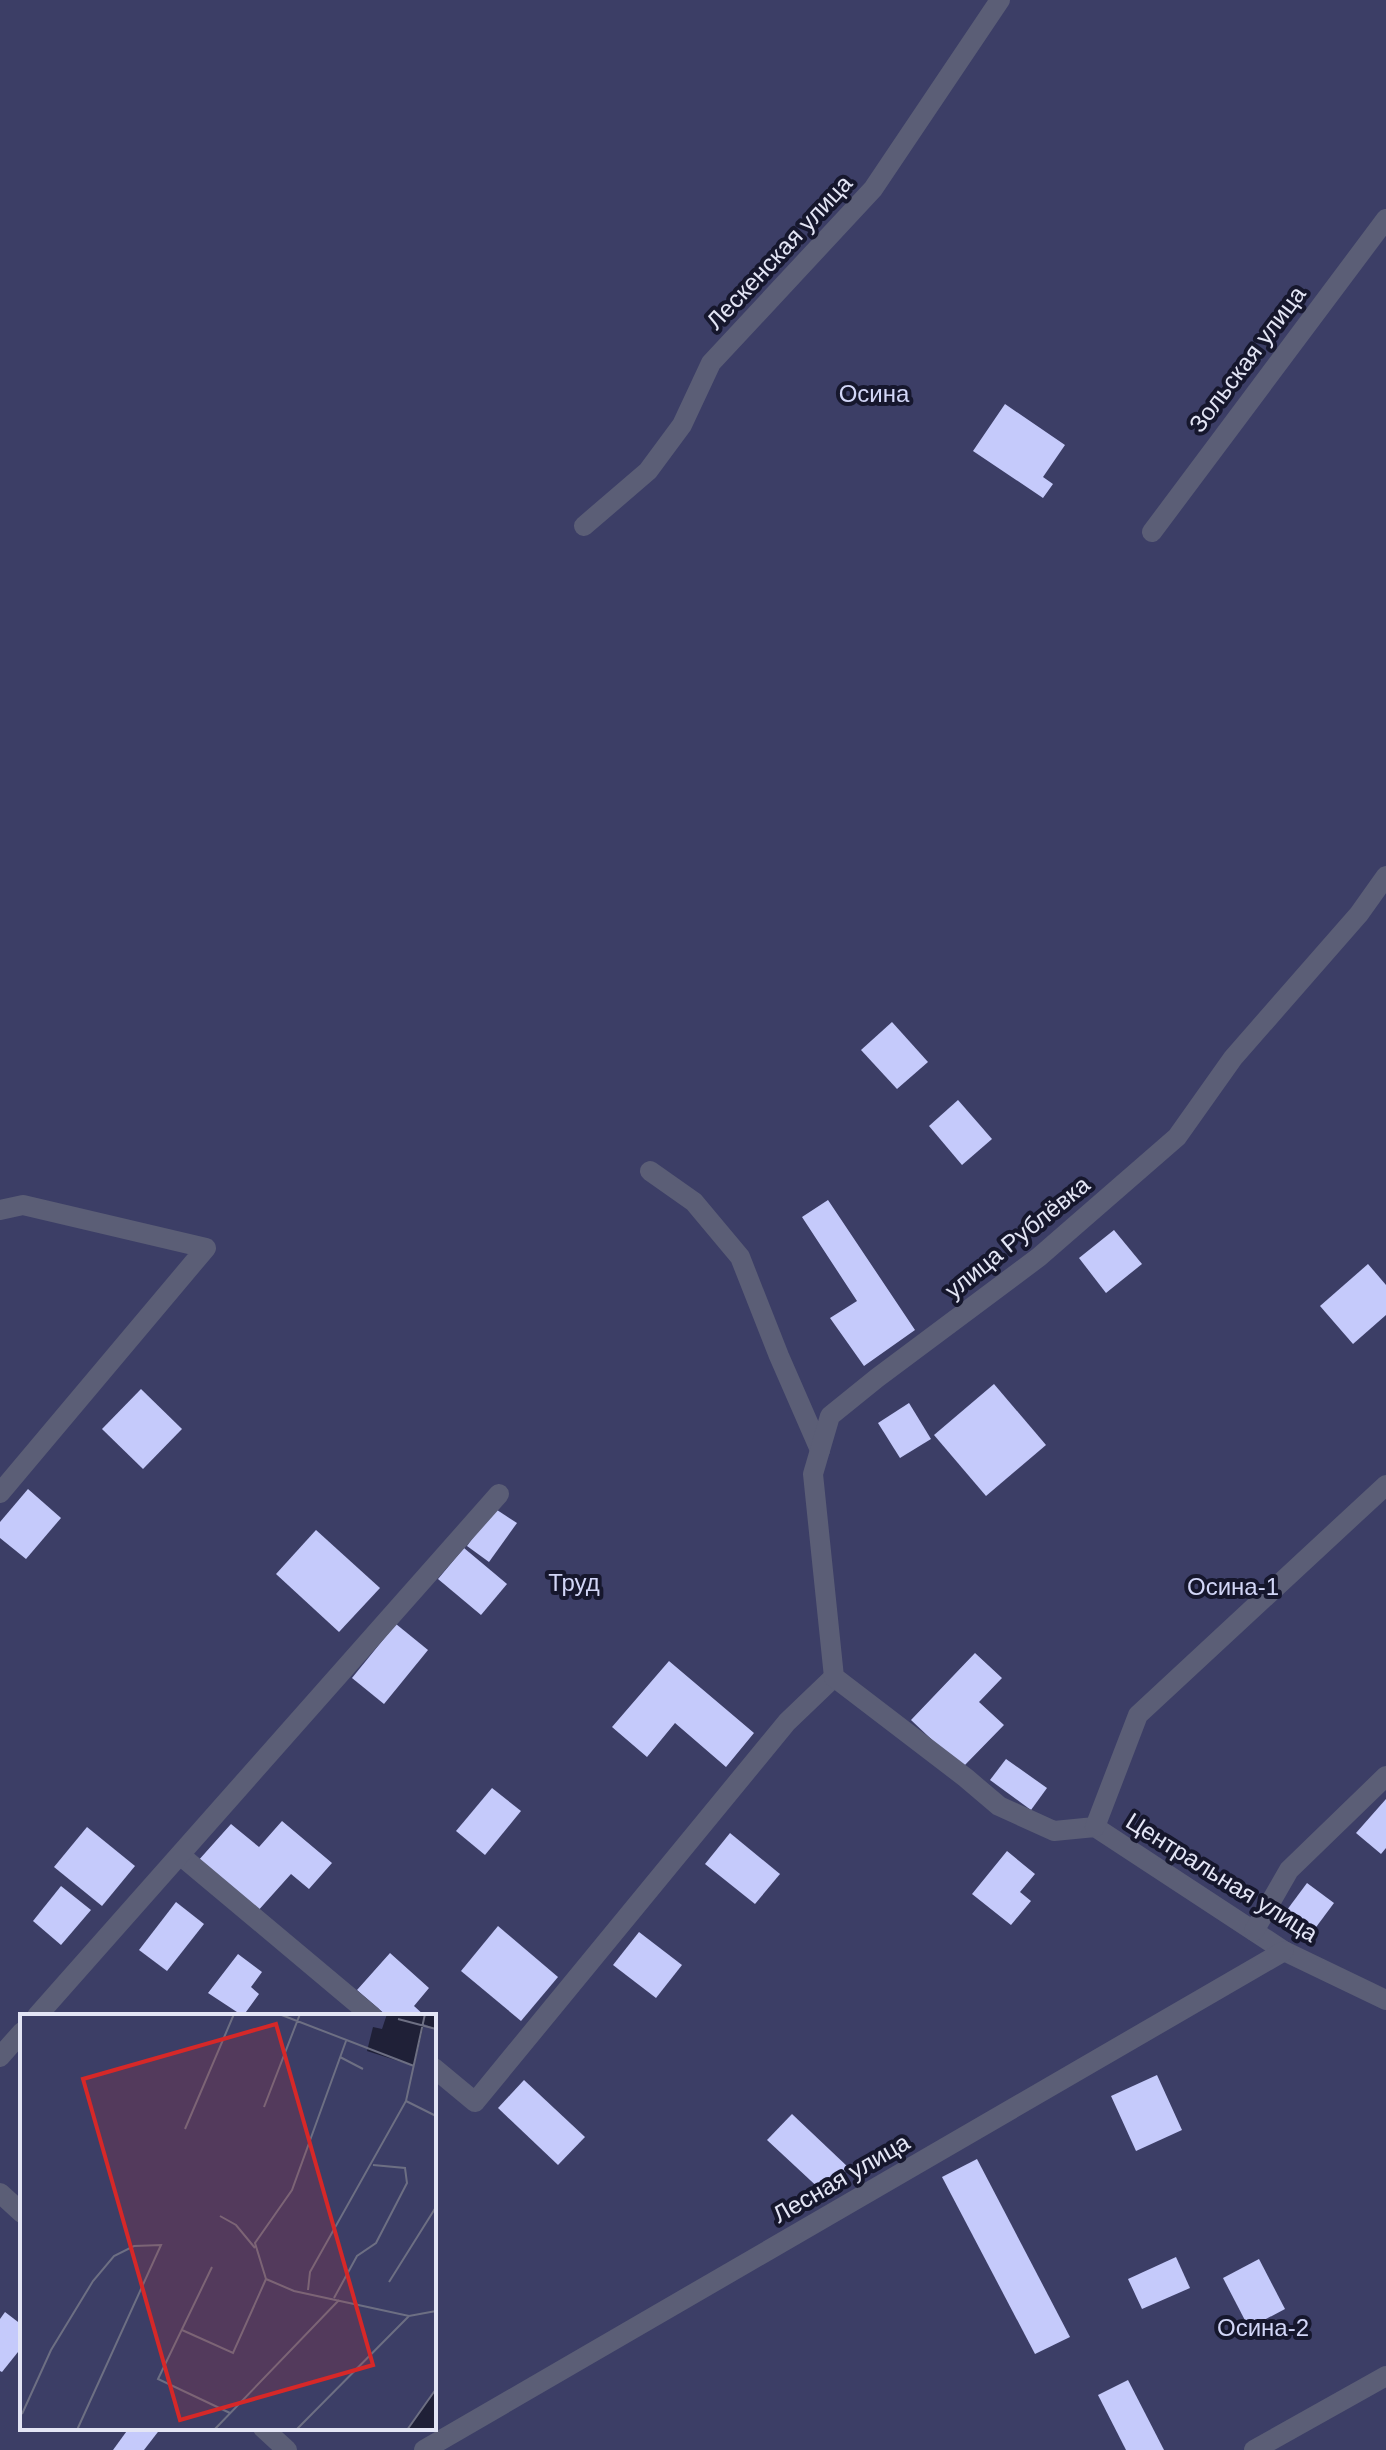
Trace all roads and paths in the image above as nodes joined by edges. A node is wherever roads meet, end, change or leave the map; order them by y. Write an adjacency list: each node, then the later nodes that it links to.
1 (1000, 0): 3 (street, Лескенская улица)
2 (1386, 219): 4 (street, Зольская улица)
3 (584, 526)
4 (1152, 532)
5 (1386, 876): 8 (street, улица Рублёвка)
6 (650, 1171): 8 (street)
7 (0, 1210): 10 (street)
8 (820, 1450): 12 (street, улица Рублёвка)
9 (1386, 1485): 14 (street)
10 (0, 1493)
11 (499, 1494): 15 (street)
12 (834, 1677): 14 (street, Центральная улица); 23 (street)
13 (1386, 1776): 16 (street)
14 (1095, 1827): 16 (street, Центральная улица)
15 (180, 1855): 19 (street); 20 (street)
16 (1254, 1931): 17 (street, Центральная улица)
17 (1284, 1951): 18 (street, Центральная улица); 29 (street, Лесная улица)
18 (1386, 2000)
19 (39, 2014)
20 (370, 2014)
21 (20, 2034): 22 (street)
22 (0, 2057)
23 (436, 2070)
24 (0, 2193): 25 (street)
25 (20, 2211)
26 (1386, 2376): 30 (street)
27 (265, 2430): 28 (street)
28 (287, 2450)
29 (424, 2450)
30 (1254, 2450)

